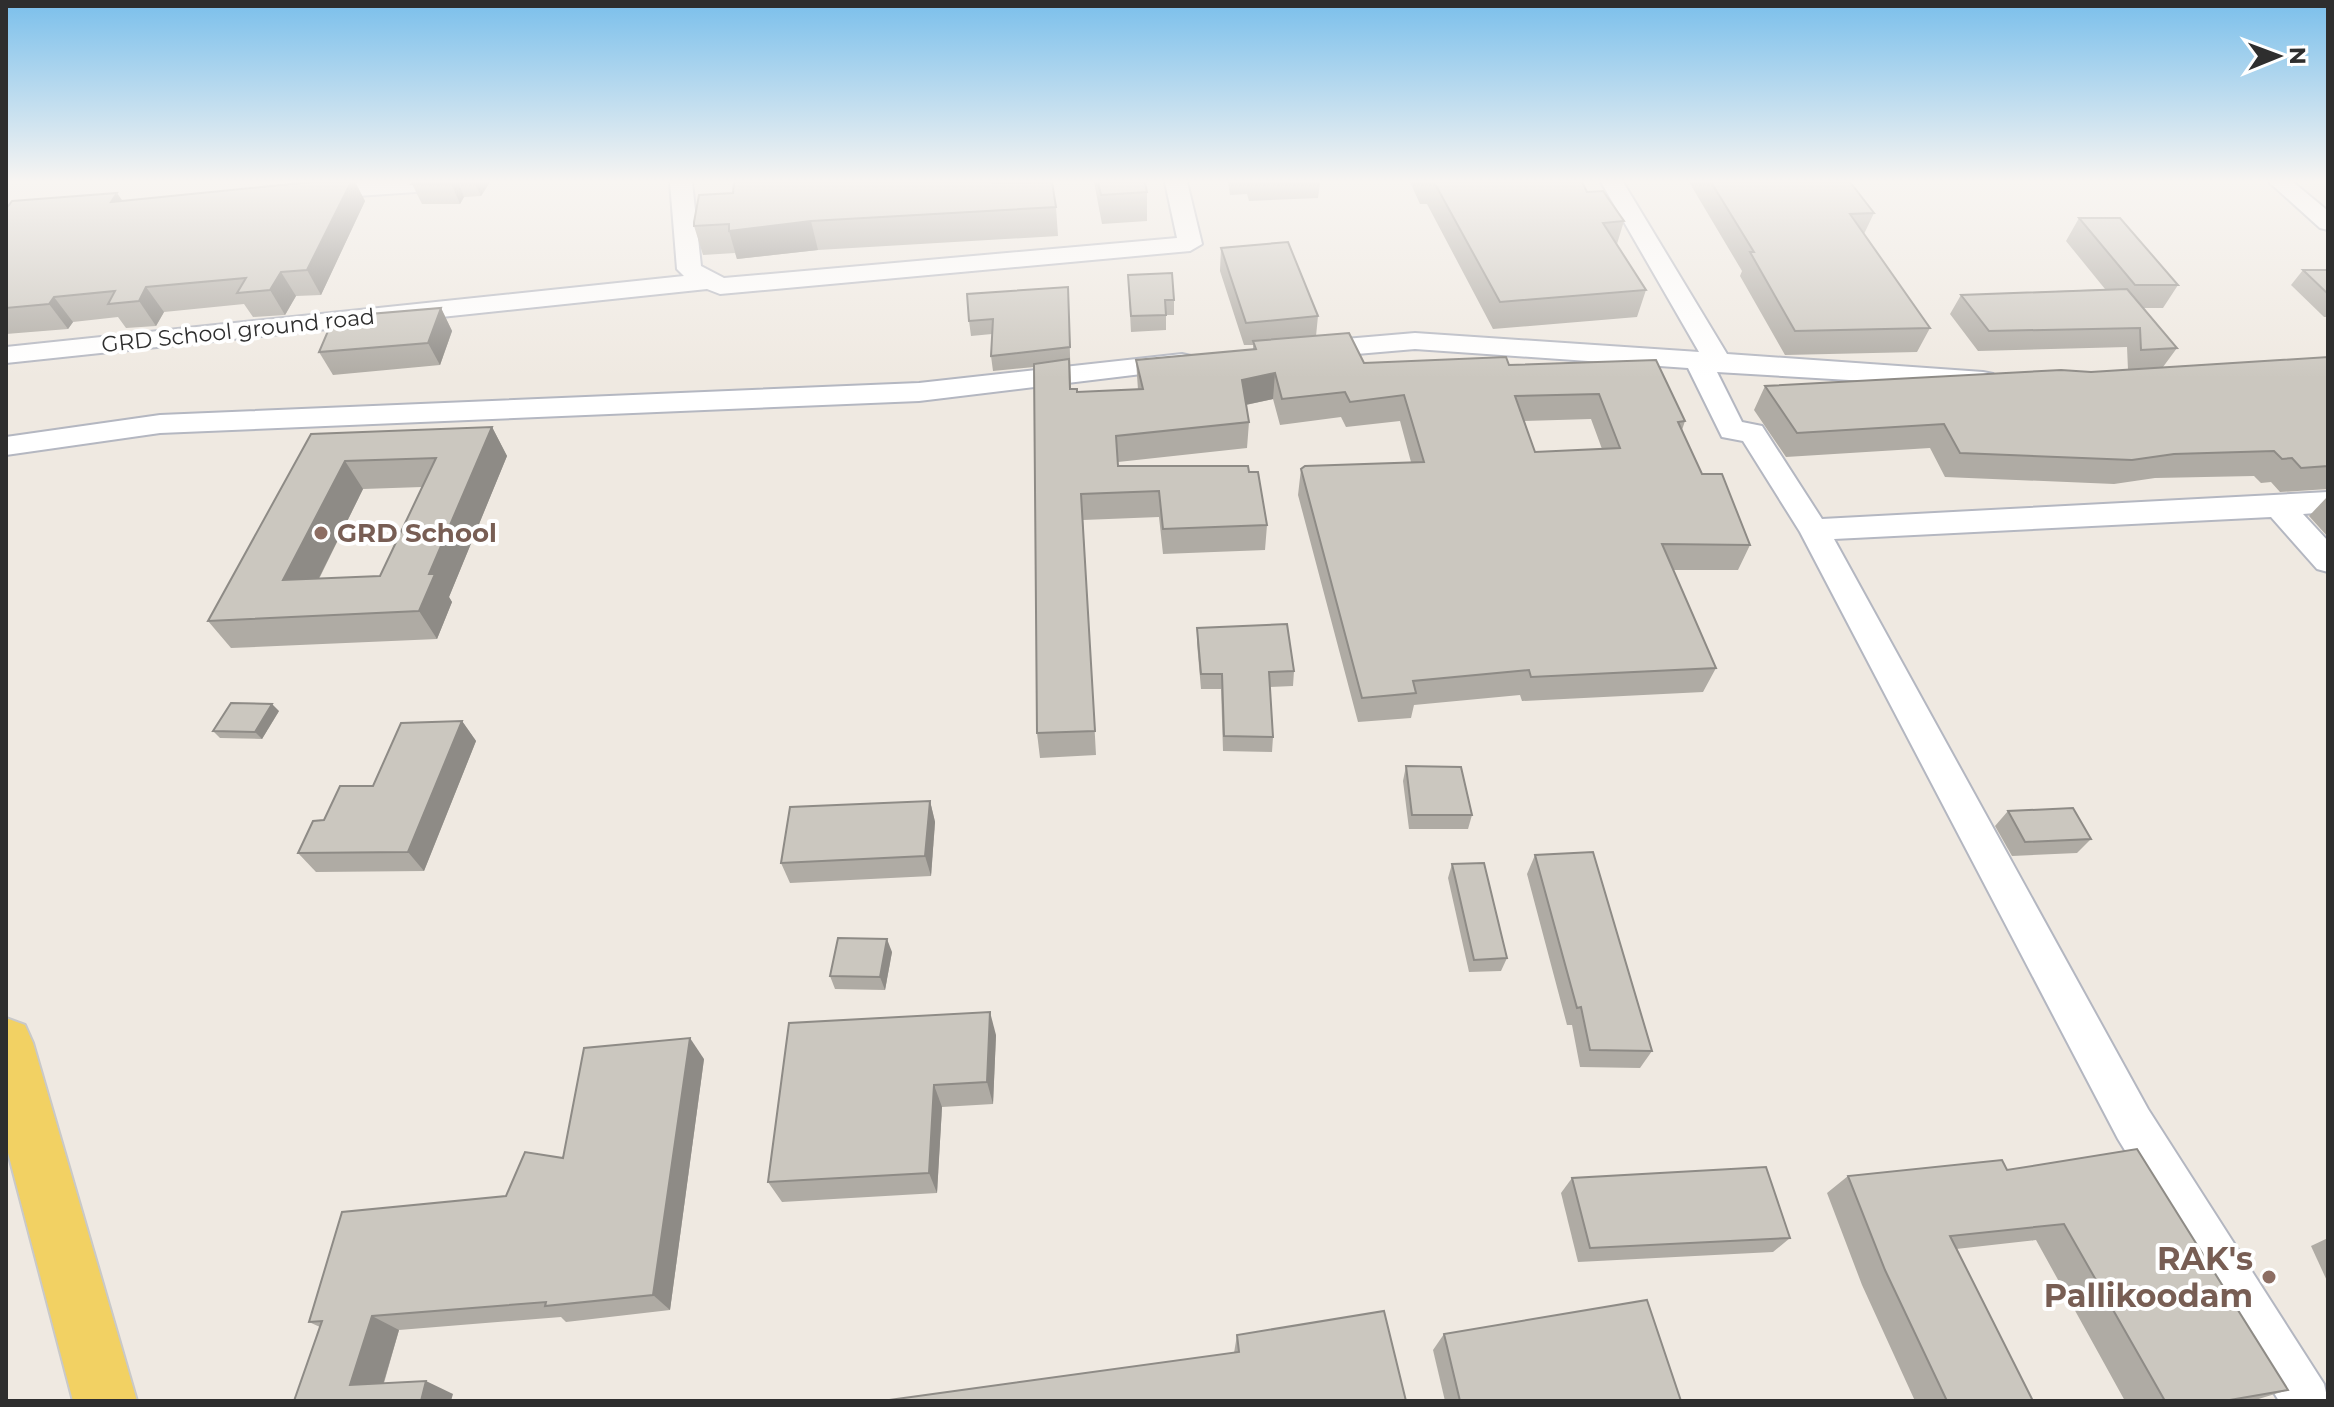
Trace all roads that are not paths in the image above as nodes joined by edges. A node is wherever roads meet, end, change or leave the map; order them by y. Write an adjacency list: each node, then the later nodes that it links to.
1 (687, 248): 4 (street)
2 (1149, 248): 4 (street, GRD School ground road)
3 (1647, 248): 8 (street)
4 (709, 281): 6 (street, GRD School ground road)
5 (1289, 352): 8 (street)
6 (6, 355)
7 (1214, 359): 10 (street)
8 (1709, 363): 9 (street); 13 (street)
9 (2013, 382)
10 (6, 446)
11 (2328, 502): 12 (street)
12 (2279, 506): 13 (street); 14 (street)
13 (1814, 530): 17 (street)
14 (2328, 561)
15 (6, 1043): 16 (main road)
16 (105, 1401)
17 (2307, 1401)

